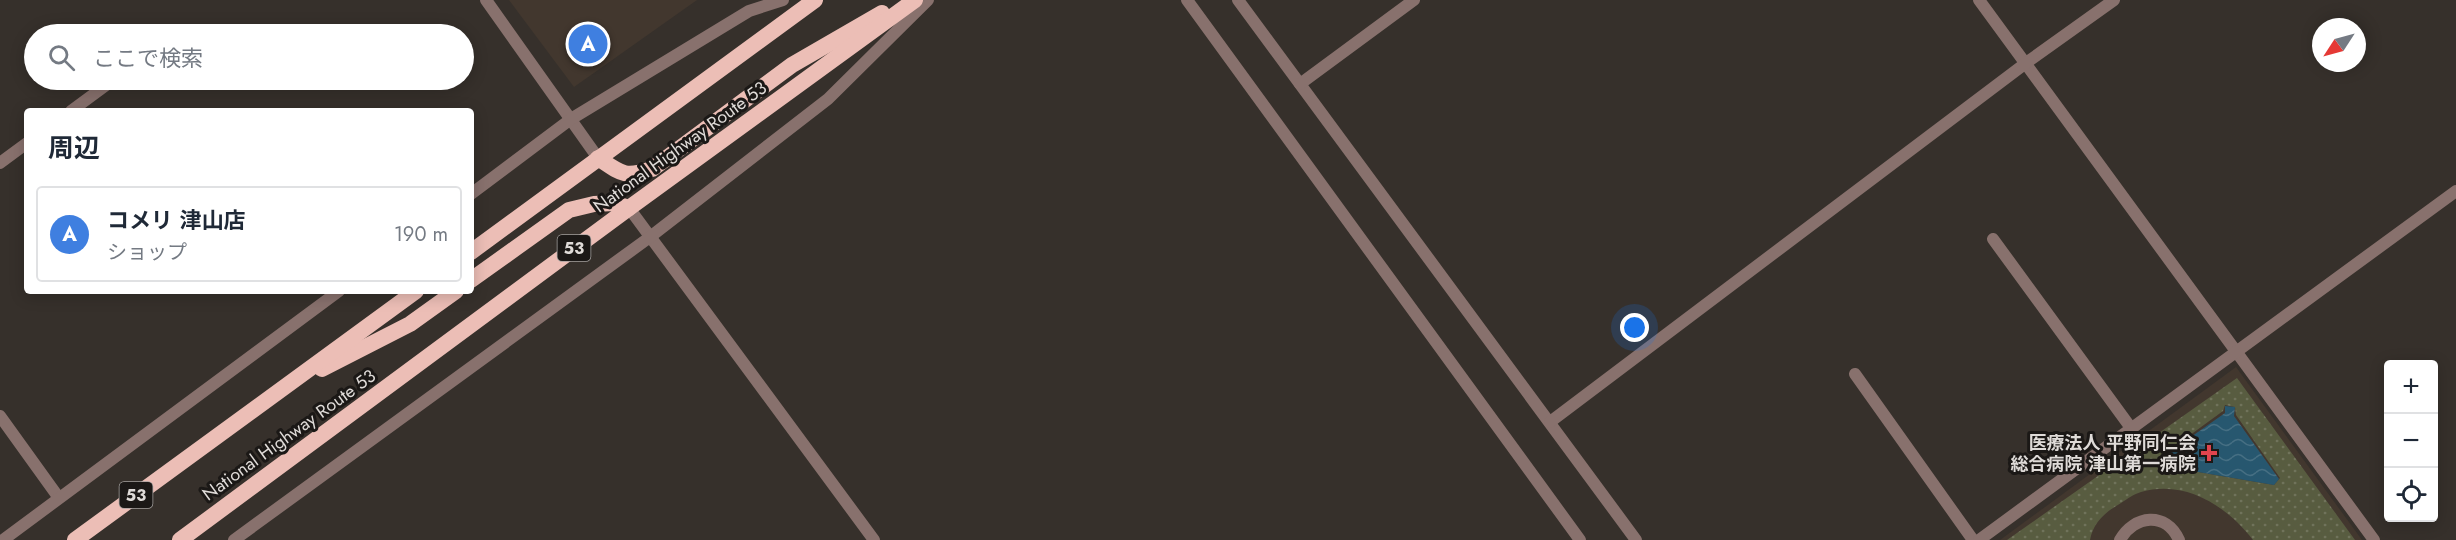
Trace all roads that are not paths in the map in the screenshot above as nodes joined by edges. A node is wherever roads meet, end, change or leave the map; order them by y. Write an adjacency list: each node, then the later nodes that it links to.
1 (486, 0): 16 (street)
2 (783, 0): 16 (street)
3 (814, 0): 18 (highway)
4 (904, 0): 18 (highway)
5 (915, 0): 22 (highway, National Highway Route 53 / 53)
6 (928, 0): 23 (street)
7 (1187, 0): 42 (street)
8 (1238, 0): 13 (street)
9 (1414, 0): 13 (street)
10 (1979, 0): 12 (street)
11 (2114, 0): 12 (street)
12 (2026, 63): 30 (street); 34 (street)
13 (1300, 84): 34 (street)
14 (99, 90): 15 (street)
15 (75, 108)
16 (571, 119): 18 (street); 21 (street)
17 (24, 145): 19 (street)
18 (598, 158): 25 (highway)
19 (0, 163)
20 (2456, 191): 30 (street)
21 (474, 192)
22 (629, 208): 23 (street); 26 (highway); 39 (highway, National Highway Route 53 / 53)
23 (650, 237): 40 (street); 41 (street)
24 (1993, 239): 35 (street)
25 (474, 250)
26 (474, 278)
27 (335, 294): 36 (street)
28 (412, 294): 32 (highway, 53)
29 (452, 294): 32 (highway)
30 (2237, 351): 35 (street); 48 (street)
31 (1855, 374): 44 (street)
32 (276, 392): 38 (highway, 53)
33 (0, 417): 36 (street)
34 (1550, 422): 43 (street)
35 (2131, 428): 45 (street)
36 (59, 498): 37 (street)
37 (3, 540)
38 (75, 540)
39 (180, 540)
40 (234, 540)
41 (874, 540)
42 (1580, 540)
43 (1636, 540)
44 (1973, 540)
45 (1979, 540)
46 (2120, 540): 47 (street)
47 (2179, 540)
48 (2374, 540)

